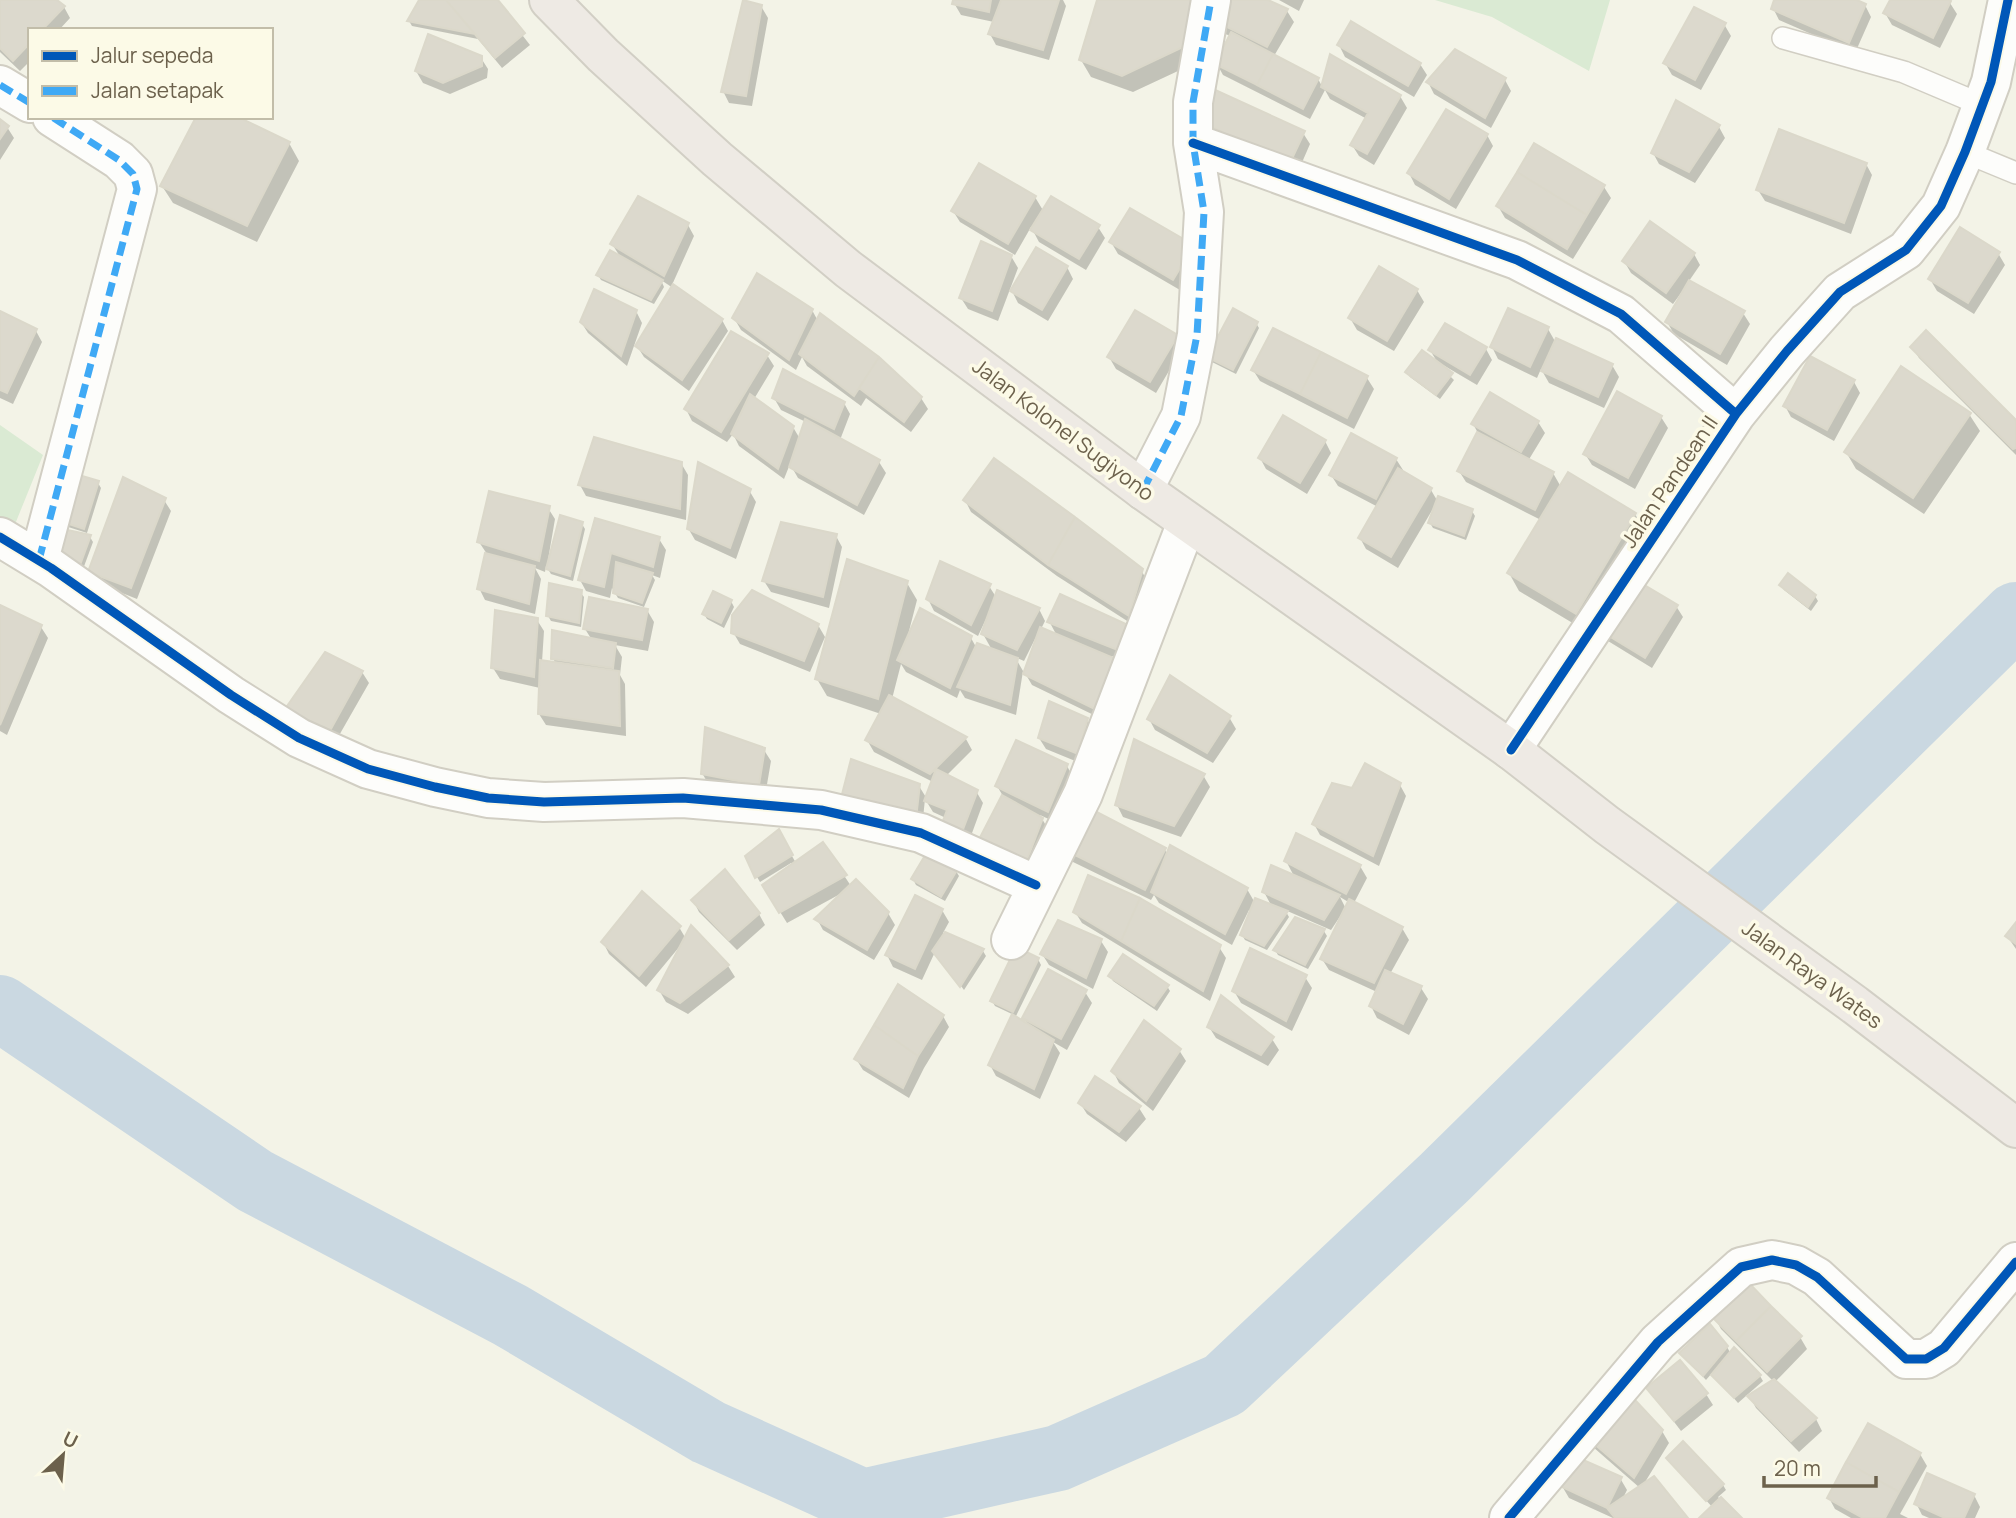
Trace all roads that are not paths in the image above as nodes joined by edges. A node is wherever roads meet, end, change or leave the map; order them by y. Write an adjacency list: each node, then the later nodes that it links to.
1 (549, 0): 13 (highway, Jalan Kolonel Sugiyono)
2 (1211, 0): 9 (street)
3 (2008, 0): 7 (street, Jalan Pandean II)
4 (1783, 38): 7 (lane)
5 (0, 85): 6 (street)
6 (28, 102)
7 (1982, 105): 10 (street, Jalan Pandean II)
8 (55, 119): 16 (street)
9 (1193, 143): 12 (street); 13 (street)
10 (1965, 152): 11 (lane); 12 (street, Jalan Pandean II)
11 (2016, 173)
12 (1737, 414): 17 (street, Jalan Pandean II)
13 (1143, 490): 14 (highway, Jalan Kolonel Sugiyono)
14 (1187, 522): 17 (highway, Jalan Kolonel Sugiyono); 19 (street)
15 (0, 537): 16 (street)
16 (39, 560): 19 (street)
17 (1511, 750): 18 (highway, Jalan Kolonel Sugiyono)
18 (1607, 825): 21 (highway, Jalan Raya Wates)
19 (1036, 886): 20 (street)
20 (1011, 940)
21 (2016, 1128)
22 (2016, 1262): 23 (street)
23 (1509, 1518)

